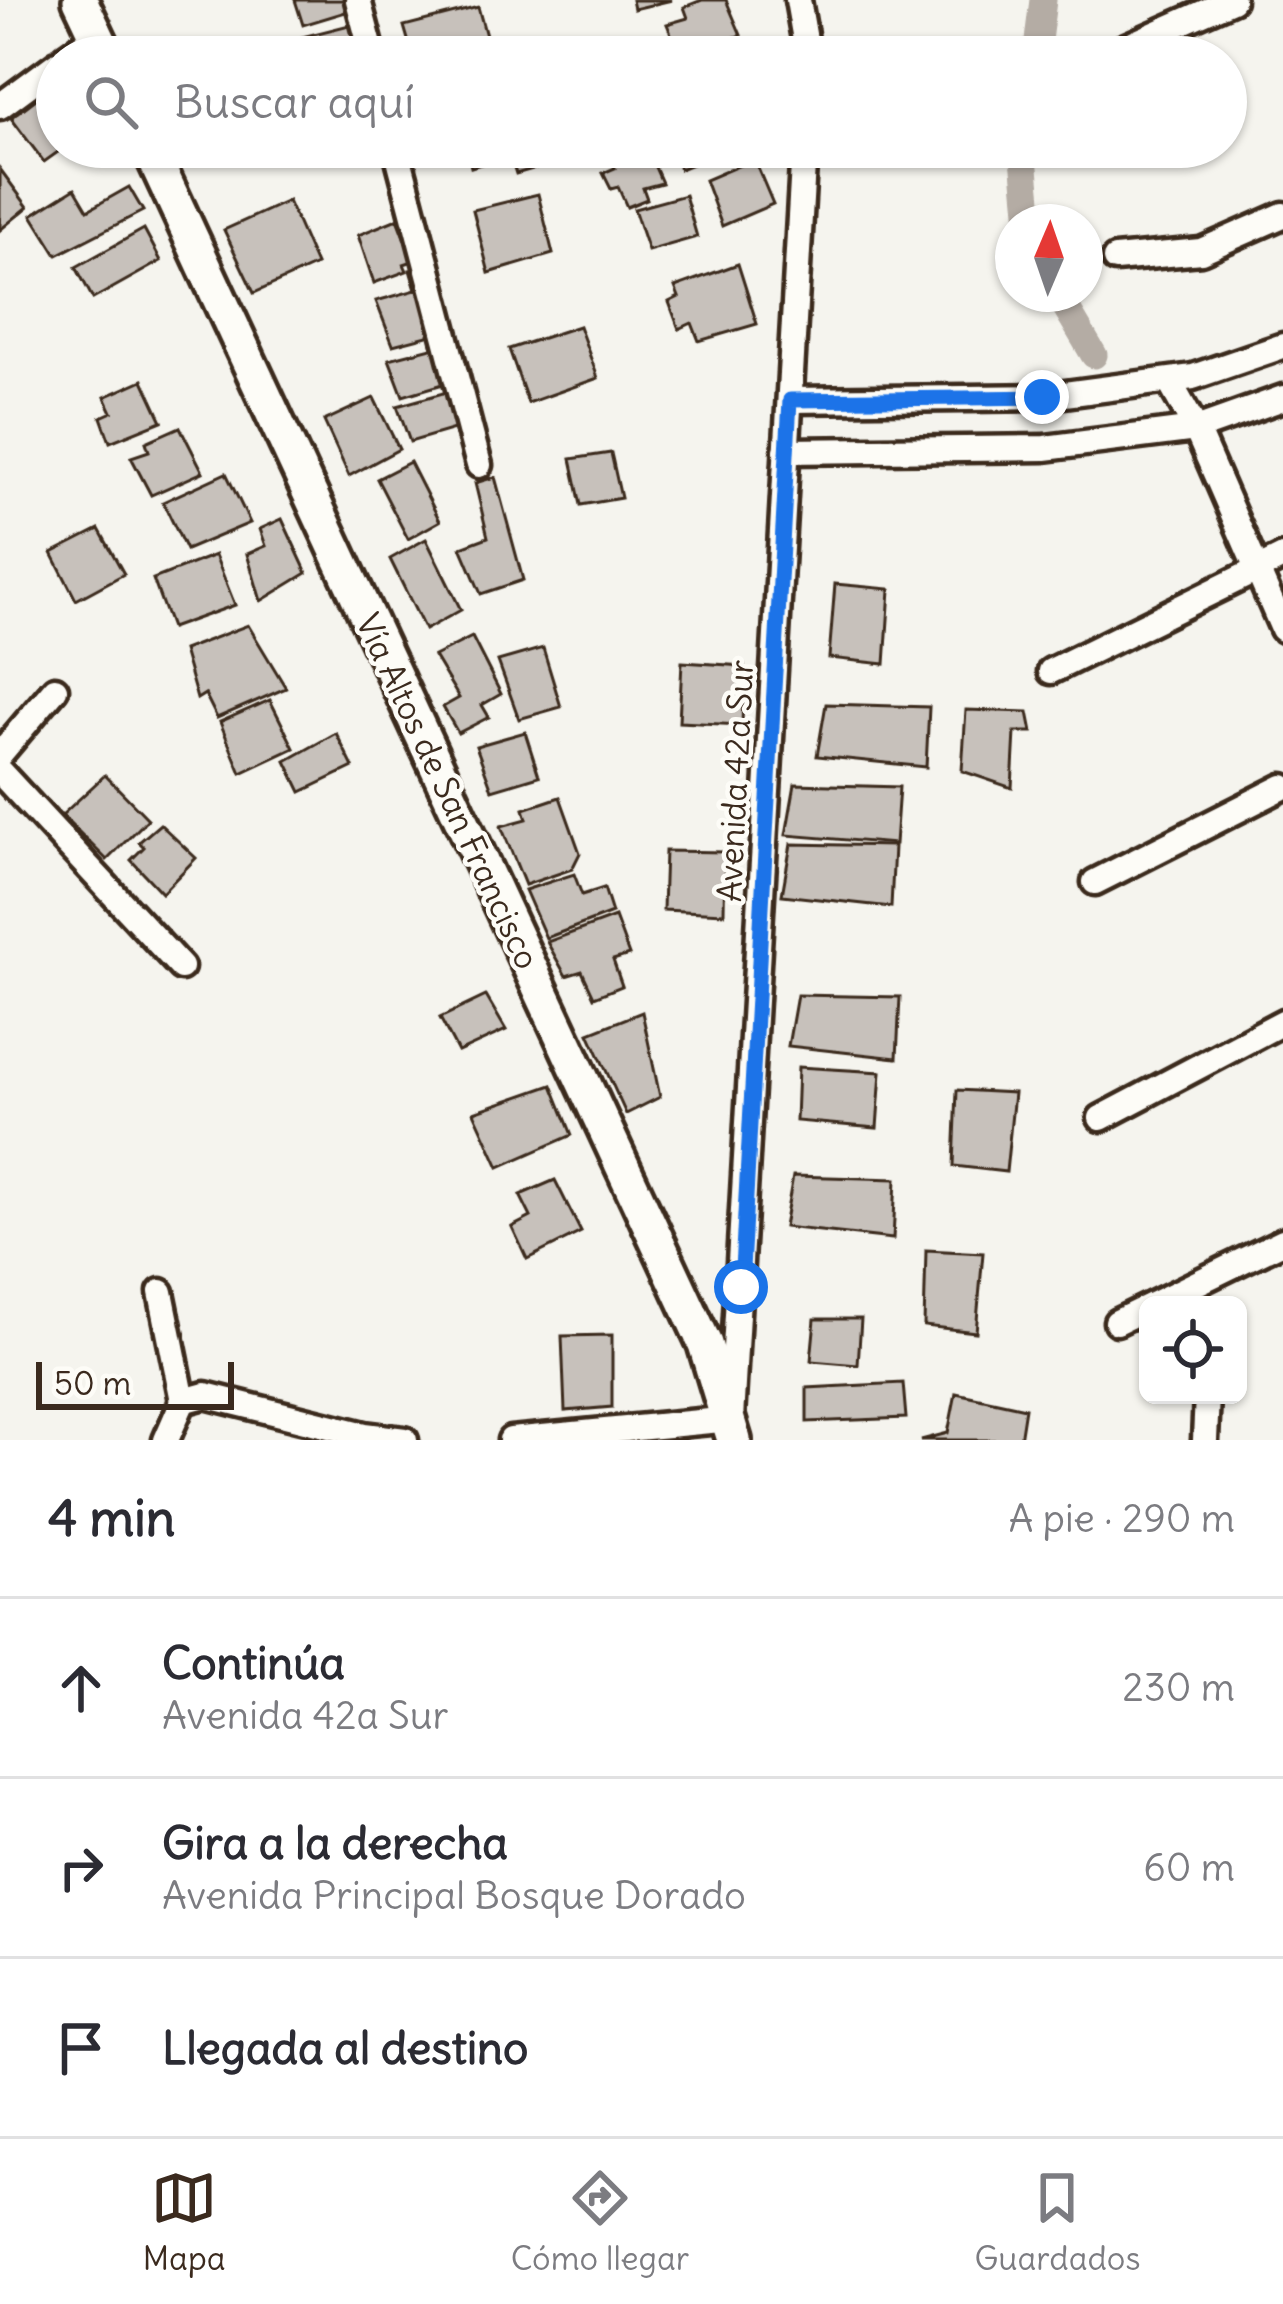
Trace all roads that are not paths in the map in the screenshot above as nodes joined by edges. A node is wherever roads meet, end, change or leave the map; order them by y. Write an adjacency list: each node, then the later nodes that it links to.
1 (80, 0): 5 (street)
2 (358, 0): 6 (street)
3 (797, 0): 7 (street)
4 (1232, 0): 8 (street)
5 (97, 36)
6 (367, 36)
7 (804, 36)
8 (1151, 36)
9 (36, 79): 10 (street)
10 (0, 106)
11 (159, 168): 42 (street, Vía Altos de San Francisco)
12 (401, 168): 22 (street)
13 (803, 168): 19 (street, Avenida 42a Sur)
14 (1283, 215): 15 (street)
15 (1115, 259)
16 (1283, 346): 17 (street)
17 (1169, 381): 19 (street); 20 (street)
18 (1283, 398): 20 (street)
19 (790, 400): 21 (street, Avenida 42a Sur)
20 (1196, 428): 21 (street); 24 (street)
21 (786, 451): 42 (street, Avenida 42a Sur)
22 (479, 465)
23 (1283, 557): 24 (street)
24 (1255, 571): 25 (street); 26 (street)
25 (1283, 629)
26 (1051, 671)
27 (55, 689): 28 (street)
28 (0, 754)
29 (0, 772): 32 (street)
30 (1283, 787): 31 (street)
31 (1095, 882)
32 (182, 967)
33 (1283, 1022): 34 (street)
34 (1101, 1118)
35 (1283, 1241): 37 (street)
36 (160, 1292): 40 (street)
37 (1198, 1294)
38 (1139, 1311): 39 (street)
39 (1117, 1322)
40 (183, 1401): 43 (street); 44 (street)
41 (1207, 1404): 46 (street)
42 (733, 1429): 45 (street)
43 (166, 1440)
44 (405, 1440)
45 (511, 1440)
46 (1205, 1440)

